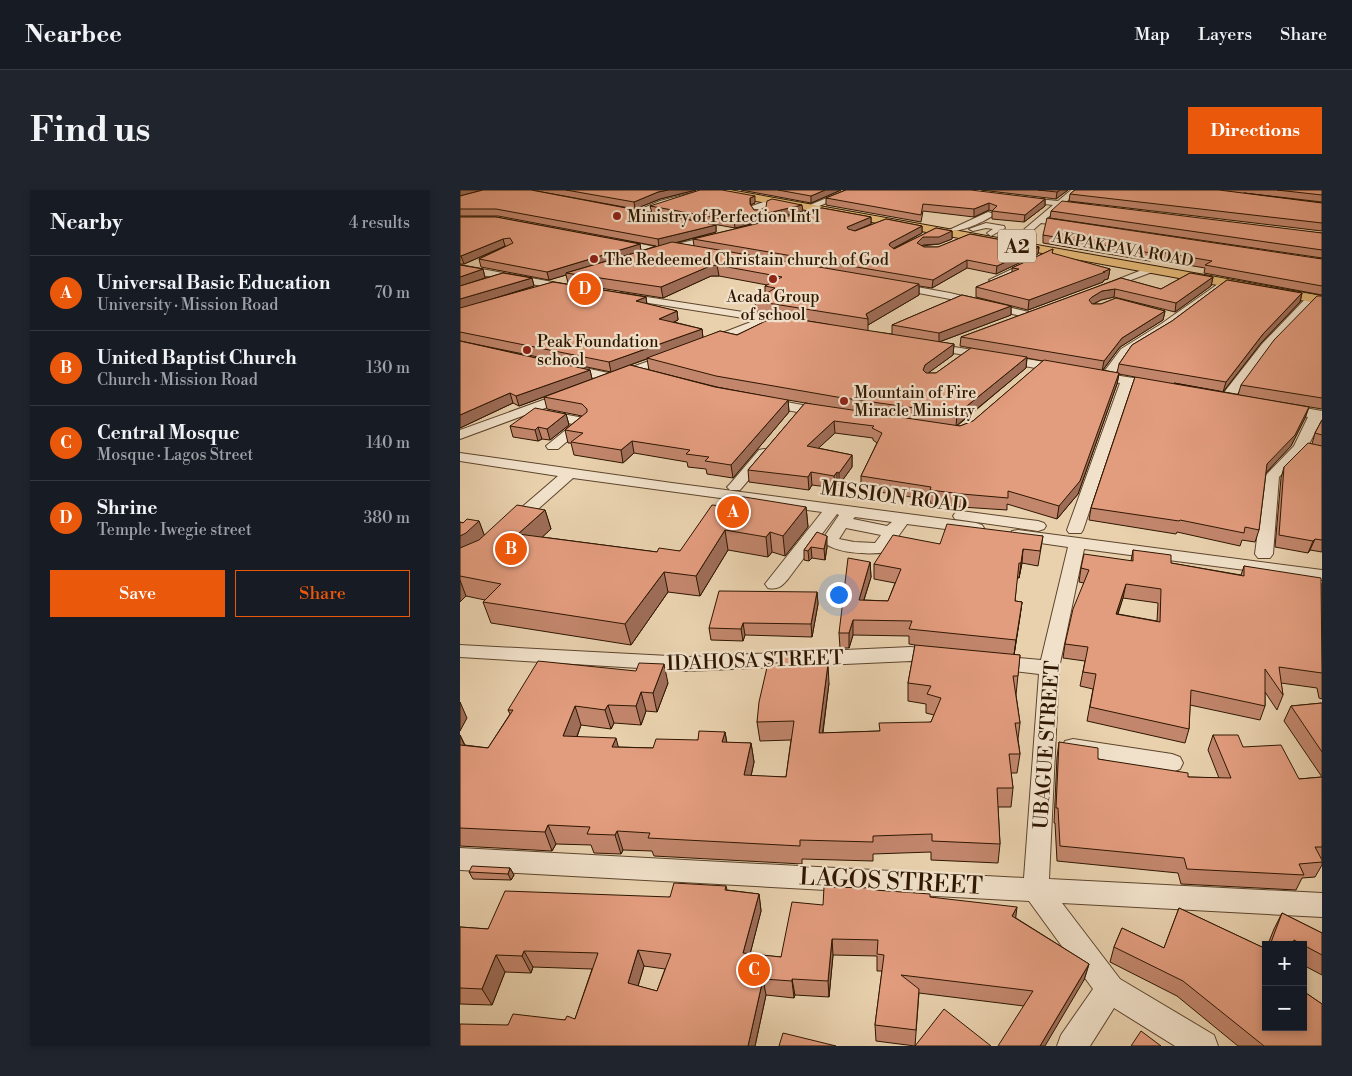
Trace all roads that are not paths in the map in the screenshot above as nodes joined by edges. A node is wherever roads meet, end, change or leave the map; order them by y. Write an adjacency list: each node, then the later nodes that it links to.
1 (711, 190): 6 (highway, AKPAKPAVA ROAD / A2); 11 (street)
2 (729, 190): 9 (highway, AKPAKPAVA ROAD / A2)
3 (853, 190): 9 (street)
4 (1075, 190): 7 (street)
5 (1013, 198): 7 (street)
6 (772, 201): 9 (highway, AKPAKPAVA ROAD / A2); 12 (street)
7 (1060, 203): 8 (street); 16 (street)
8 (1089, 207)
9 (819, 208): 14 (street); 17 (highway, AKPAKPAVA ROAD / A2); 21 (highway, AKPAKPAVA ROAD / A2)
10 (626, 212): 11 (street)
11 (636, 213): 15 (street)
12 (758, 213)
13 (991, 214): 21 (street)
14 (804, 215)
15 (655, 217)
16 (1038, 220): 18 (street); 25 (street)
17 (888, 222): 19 (street); 20 (highway, AKPAKPAVA ROAD / A2)
18 (1077, 226)
19 (870, 229)
20 (937, 231): 21 (highway, AKPAKPAVA ROAD / A2); 23 (street)
21 (964, 232): 25 (highway, AKPAKPAVA ROAD / A2); 25 (highway, AKPAKPAVA ROAD / A2); 26 (street)
22 (729, 234): 27 (street)
23 (920, 239)
24 (607, 240): 28 (street)
25 (1012, 243): 30 (highway, AKPAKPAVA ROAD / A2); 46 (highway, AKPAKPAVA ROAD / A2)
26 (950, 245)
27 (674, 248): 28 (street); 29 (street)
28 (660, 251): 31 (street)
29 (702, 252)
30 (1054, 252): 34 (highway, AKPAKPAVA ROAD / A2); 37 (street)
31 (641, 256)
32 (481, 262): 33 (street)
33 (462, 268): 35 (street)
34 (1152, 269): 38 (highway, AKPAKPAVA ROAD / A2); 44 (street)
35 (503, 277): 39 (street); 41 (street)
36 (569, 278): 41 (street)
37 (994, 280)
38 (1225, 282): 46 (highway, AKPAKPAVA ROAD / A2); 59 (street)
39 (481, 284)
40 (884, 284): 48 (street)
41 (553, 285): 42 (street); 43 (street)
42 (584, 290)
43 (536, 291)
44 (1090, 292)
45 (614, 295): 47 (street)
46 (1319, 298): 66 (street)
47 (770, 319): 49 (street); 57 (street)
48 (1011, 322)
49 (808, 325)
50 (958, 341): 52 (street)
51 (922, 345): 52 (street)
52 (941, 348): 53 (street)
53 (968, 353): 54 (street); 55 (street)
54 (953, 364)
55 (1040, 365): 59 (street); 61 (street)
56 (556, 366): 60 (street)
57 (631, 371): 58 (street); 60 (street)
58 (650, 376)
59 (1106, 376): 62 (street)
60 (613, 378): 63 (street)
61 (1025, 378)
62 (1127, 381): 64 (street); 87 (street, UBAGUE STREET)
63 (596, 385)
64 (1172, 388)
65 (578, 391): 70 (street)
66 (1227, 398)
67 (755, 400): 69 (street)
68 (1272, 406): 71 (street)
69 (802, 408): 72 (street); 73 (street)
70 (525, 411): 74 (street); 77 (street)
71 (1319, 414): 78 (street)
72 (837, 415)
73 (790, 423)
74 (460, 435)
75 (772, 444): 82 (street)
76 (460, 446): 82 (street, MISSION ROAD)
77 (553, 446)
78 (1300, 447): 79 (street); 88 (street)
79 (1317, 451)
80 (460, 457): 81 (street, MISSION ROAD)
81 (570, 473): 83 (street, MISSION ROAD); 86 (street)
82 (736, 487): 87 (street, MISSION ROAD)
83 (842, 514): 84 (street, MISSION ROAD); 85 (street); 85 (street); 91 (street)
84 (906, 518): 85 (street); 87 (street, MISSION ROAD)
85 (892, 532)
86 (500, 536)
87 (1076, 537): 88 (street, MISSION ROAD); 90 (street, MISSION ROAD); 95 (street, UBAGUE STREET)
88 (1264, 554): 89 (street, MISSION ROAD)
89 (1322, 563)
90 (1322, 575)
91 (774, 584)
92 (460, 651): 93 (street, IDAHOSA STREET)
93 (960, 659)
94 (980, 661): 95 (street)
95 (1049, 668): 96 (street, UBAGUE STREET)
96 (1044, 742): 97 (street); 99 (street, UBAGUE STREET)
97 (1172, 763)
98 (460, 859): 99 (street, LAGOS STREET)
99 (1036, 889): 100 (street, LAGOS STREET); 101 (street)
100 (1322, 905)
101 (1110, 989): 102 (street); 103 (street)
102 (1072, 1046)
103 (1203, 1046)

